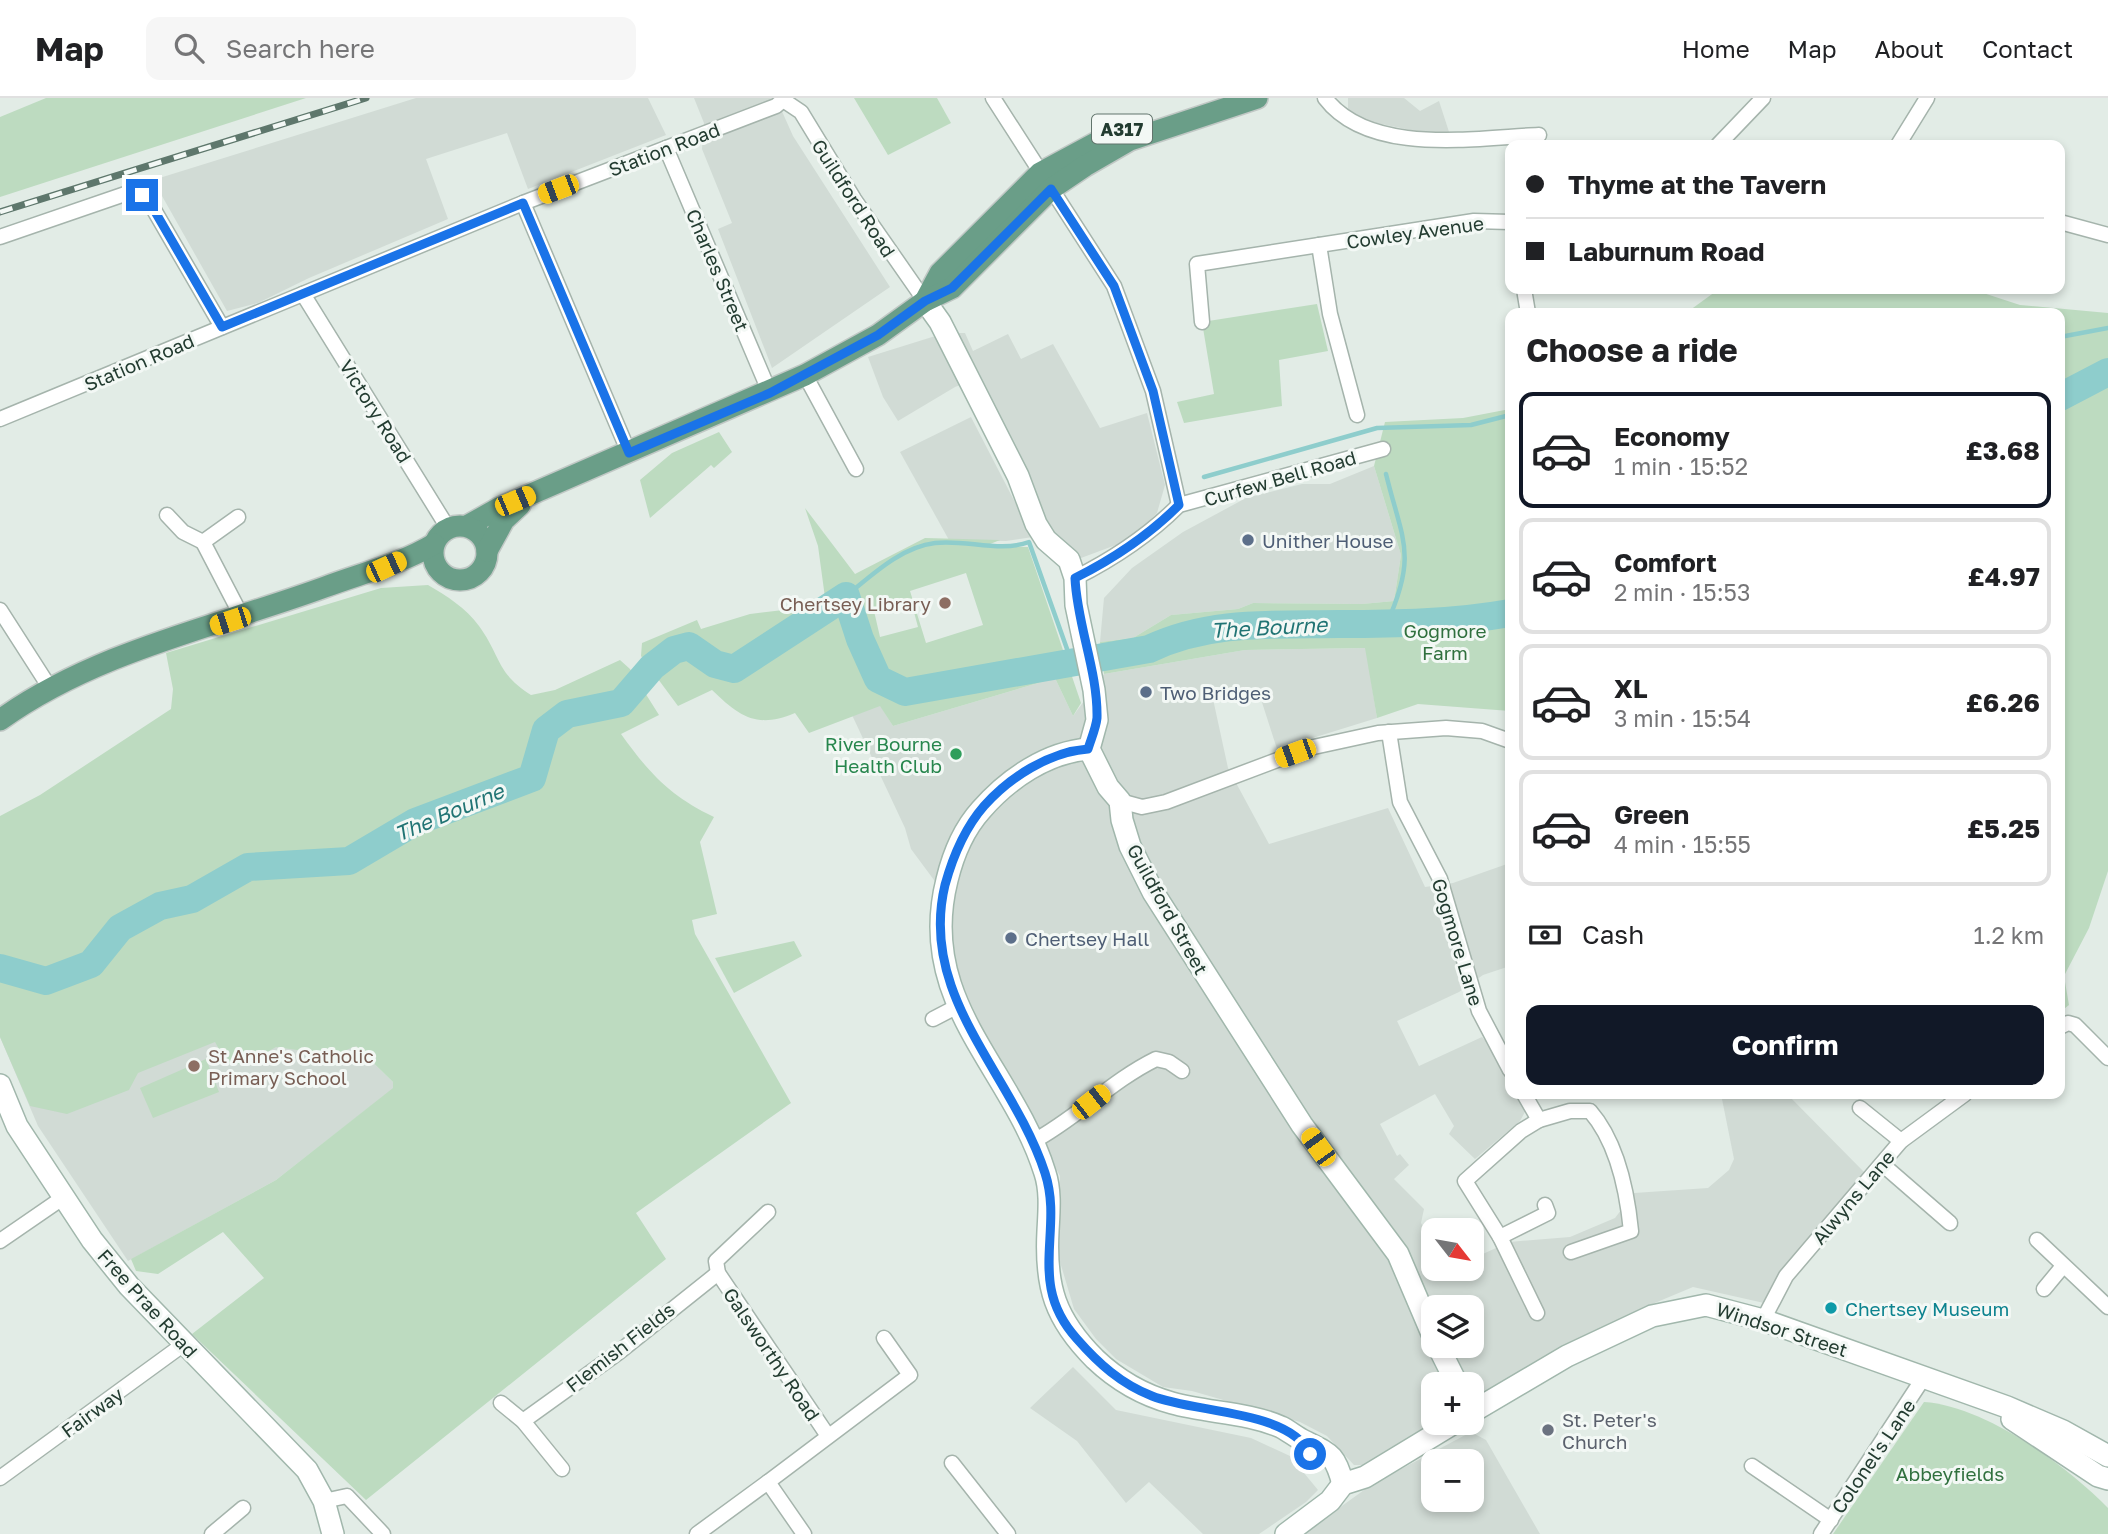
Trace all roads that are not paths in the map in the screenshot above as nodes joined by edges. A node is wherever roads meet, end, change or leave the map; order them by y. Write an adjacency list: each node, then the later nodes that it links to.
1 (993, 98): 12 (street)
2 (1209, 98): 12 (main road, A317)
3 (1256, 98): 12 (main road, A317)
4 (1325, 98): 8 (street)
5 (1763, 98): 9 (street)
6 (1927, 98): 10 (street)
7 (783, 99): 11 (street, Station Road); 20 (street, Guildford Road)
8 (1539, 135)
9 (1723, 140)
10 (1901, 140)
11 (666, 148): 13 (street, Station Road); 24 (street, Charles Street)
12 (1046, 181): 20 (main road, A317); 31 (street)
13 (523, 203): 19 (street, Station Road); 28 (street)
14 (1505, 222): 18 (street, Cowley Avenue)
15 (2065, 223): 16 (street)
16 (2108, 236)
17 (0, 237): 22 (street)
18 (1319, 246): 21 (street, Cowley Avenue); 25 (street, Cowley Avenue)
19 (303, 294): 22 (street, Station Road); 34 (street, Victory Road)
20 (925, 301): 23 (main road, A317); 39 (main road)
21 (1202, 321)
22 (222, 327): 26 (street, Station Road)
23 (805, 375): 24 (main road, A317); 29 (street)
24 (770, 393): 28 (main road, A317)
25 (1357, 415)
26 (0, 419)
27 (1383, 449): 31 (street, Curfew Bell Road)
28 (629, 453): 30 (main road, A317)
29 (856, 469)
30 (531, 495): 34 (main road, A317); 36 (main road, A317)
31 (1179, 505): 39 (street, Curfew Bell Road)
32 (167, 515): 35 (street)
33 (238, 517): 35 (street)
34 (450, 533): 36 (main road); 37 (main road, A317); 38 (main road)
35 (203, 542): 41 (street)
36 (487, 551): 38 (main road, A317)
37 (386, 567): 38 (main road, A317); 41 (main road, A317)
38 (442, 573)
39 (1075, 578): 46 (main road)
40 (0, 610): 42 (street)
41 (242, 617): 42 (main road, A317)
42 (50, 688): 43 (main road, A317)
43 (0, 720)
44 (1389, 732): 45 (street); 47 (street); 52 (street, Gogmore Lane)
45 (1505, 739)
46 (1088, 749): 47 (main road, Guildford Street); 48 (main road)
47 (1120, 801): 74 (main road, Guildford Street)
48 (958, 1006): 49 (street); 60 (main road)
49 (933, 1019)
50 (2065, 1024): 51 (street)
51 (2107, 1055)
52 (1505, 1060)
53 (1182, 1071): 60 (street)
54 (0, 1085): 62 (main road, Free Prae Road)
55 (1527, 1099): 58 (street)
56 (1958, 1099): 59 (street, Alwyns Lane)
57 (1860, 1108): 59 (street)
58 (1539, 1120): 66 (street); 69 (street)
59 (1901, 1141): 61 (street, Alwyns Lane)
60 (1032, 1142): 93 (main road)
61 (1882, 1164): 65 (street); 76 (street, Alwyns Lane)
62 (64, 1197): 68 (street); 78 (main road, Free Prae Road)
63 (1545, 1205): 66 (street)
64 (768, 1212): 71 (street, Galsworthy Road)
65 (1950, 1223)
66 (1500, 1237): 75 (street)
67 (2037, 1240): 70 (street)
68 (0, 1241)
69 (1571, 1252)
70 (2063, 1266): 72 (street); 73 (street)
71 (718, 1273): 83 (street, Flemish Fields); 85 (street, Galsworthy Road)
72 (2044, 1289)
73 (2108, 1307)
74 (1421, 1308)
75 (1537, 1313)
76 (1763, 1320): 79 (main road, Windsor Street); 82 (main road, Windsor Street)
77 (884, 1338): 85 (street, Galsworthy Road)
78 (184, 1344): 90 (street, Fairway); 94 (main road, Free Prae Road)
79 (1924, 1377): 80 (main road, Windsor Street); 96 (street, Colonel's Lane)
80 (1983, 1399): 86 (main road); 91 (main road)
81 (501, 1403): 83 (street)
82 (1484, 1404)
83 (523, 1421): 89 (street)
84 (1434, 1435): 93 (main road)
85 (828, 1436): 92 (street, Galsworthy Road)
86 (2108, 1456)
87 (953, 1463): 102 (street)
88 (1752, 1465): 96 (street)
89 (562, 1469)
90 (0, 1478)
91 (2105, 1481)
92 (768, 1482): 100 (street, Galsworthy Road); 101 (street)
93 (1343, 1484): 103 (main road)
94 (324, 1501): 98 (main road, Free Prae Road); 99 (street)
95 (243, 1508): 97 (street)
96 (1831, 1520): 104 (street, Colonel's Lane)
97 (212, 1534)
98 (333, 1534)
99 (383, 1534)
100 (697, 1534)
101 (804, 1534)
102 (1008, 1534)
103 (1286, 1534)
104 (1821, 1534)

